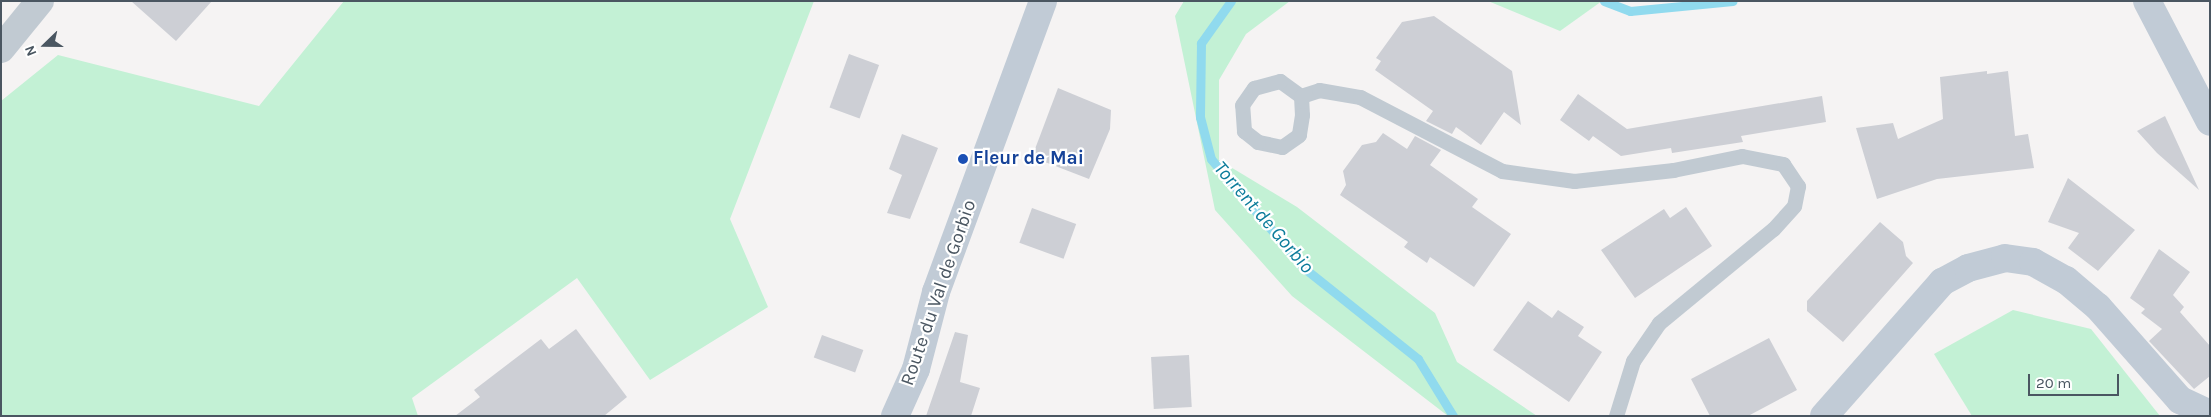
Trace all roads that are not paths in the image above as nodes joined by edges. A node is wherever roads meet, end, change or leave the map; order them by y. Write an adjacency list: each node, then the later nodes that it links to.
1 (40, 1): 4 (street)
2 (1043, 1): 8 (street, Route du Val de Gorbio)
3 (2147, 1): 6 (street)
4 (1, 49)
5 (1300, 96): 5 (lane); 9 (lane)
6 (2210, 122)
7 (2210, 414): 10 (street)
8 (895, 416)
9 (1616, 416)
10 (1824, 416)

